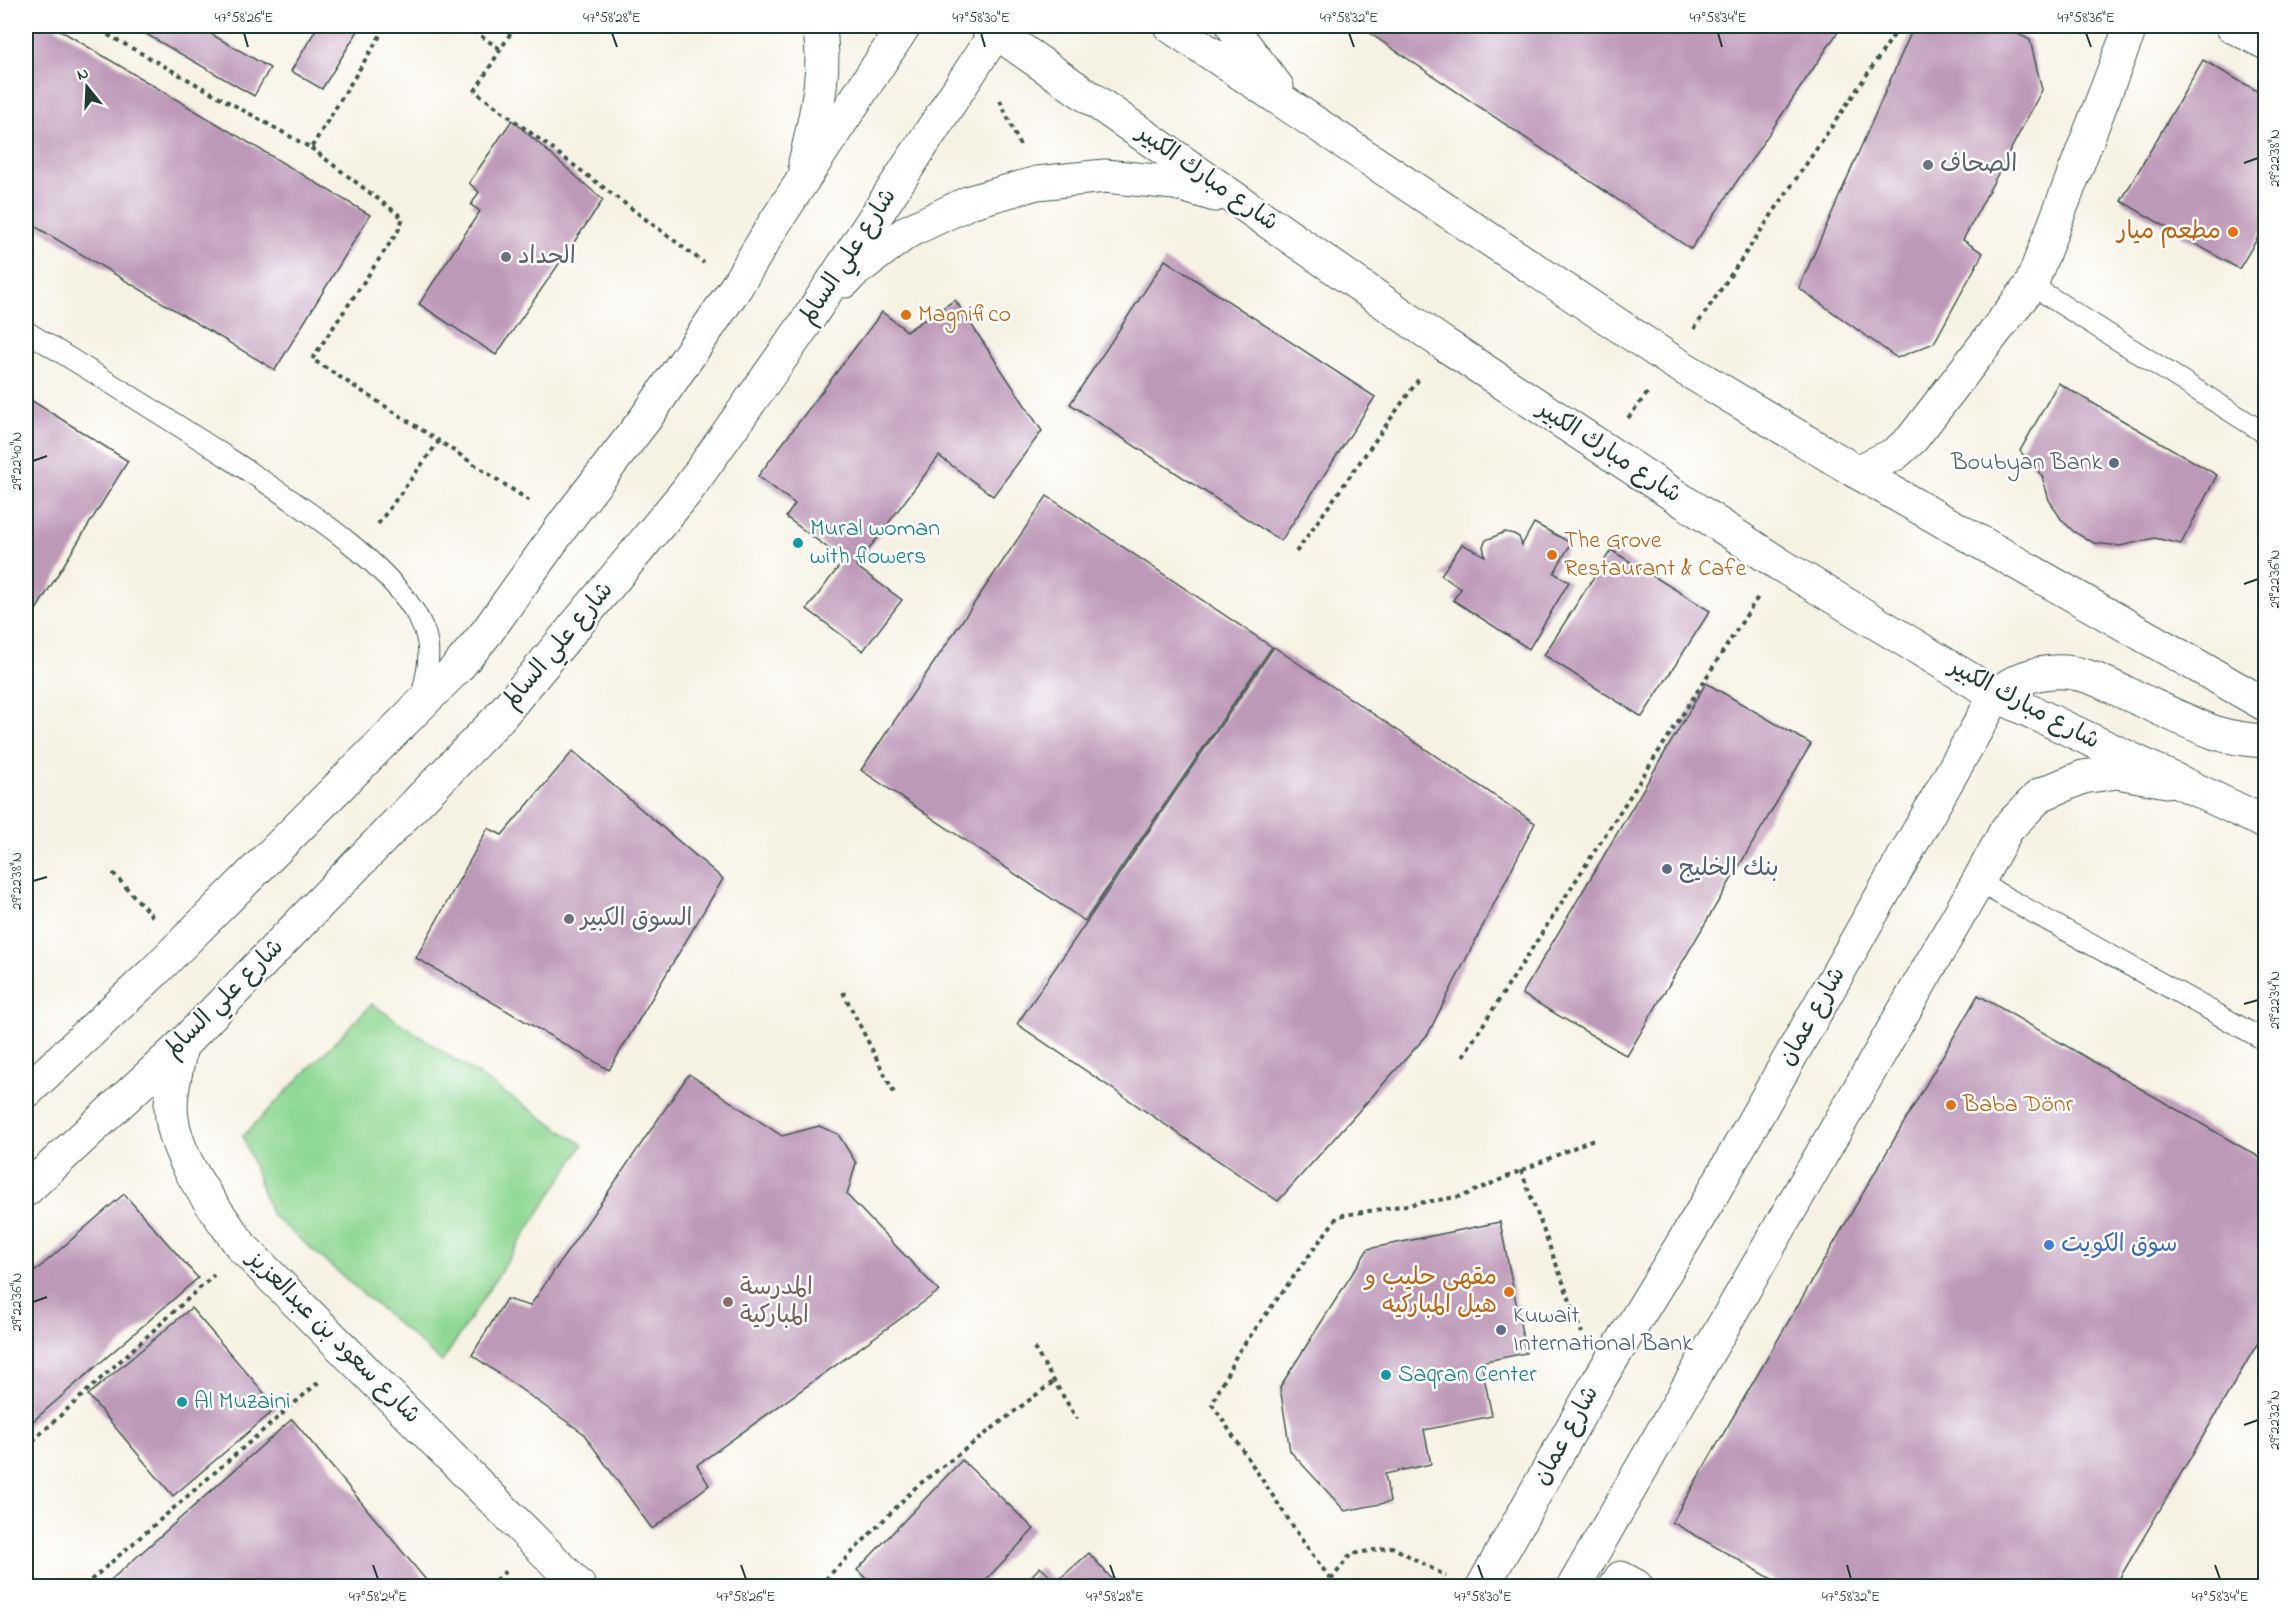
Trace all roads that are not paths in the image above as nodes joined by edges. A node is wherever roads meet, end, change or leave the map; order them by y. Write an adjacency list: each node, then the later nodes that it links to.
1 (819, 26): 11 (main road)
2 (904, 26): 11 (main road)
3 (1170, 26): 9 (main road)
4 (1233, 26): 9 (main road)
5 (2131, 26): 12 (main road)
6 (2232, 26): 8 (main road)
7 (994, 28): 10 (main road, شارع مبارك الكبير); 13 (main road, شارع علي السالم)
8 (2265, 43)
9 (1295, 110): 16 (main road)
10 (1241, 203): 13 (main road); 17 (main road, شارع مبارك الكبير)
11 (774, 224): 19 (main road)
12 (2031, 285): 15 (lane); 16 (main road)
13 (805, 324): 25 (main road, شارع علي السالم)
14 (26, 331): 19 (lane)
15 (2265, 434)
16 (1857, 472): 18 (main road)
17 (1996, 695): 20 (main road, شارع عمان); 21 (main road, شارع مبارك الكبير); 28 (main road, شارع عمان)
18 (2265, 705)
19 (419, 706): 26 (main road)
20 (2265, 741)
21 (2180, 783): 22 (main road, شارع مبارك الكبير); 23 (main road)
22 (2265, 823)
23 (1978, 882): 24 (lane); 30 (main road)
24 (2265, 1041)
25 (181, 1046): 27 (main road, شارع علي السالم); 29 (main road, شارع سعود بن عبدالعزيز)
26 (26, 1092)
27 (26, 1190)
28 (1469, 1584)
29 (579, 1587)
30 (1574, 1587)
31 (1616, 1587): 32 (main road)
32 (1636, 1587)

